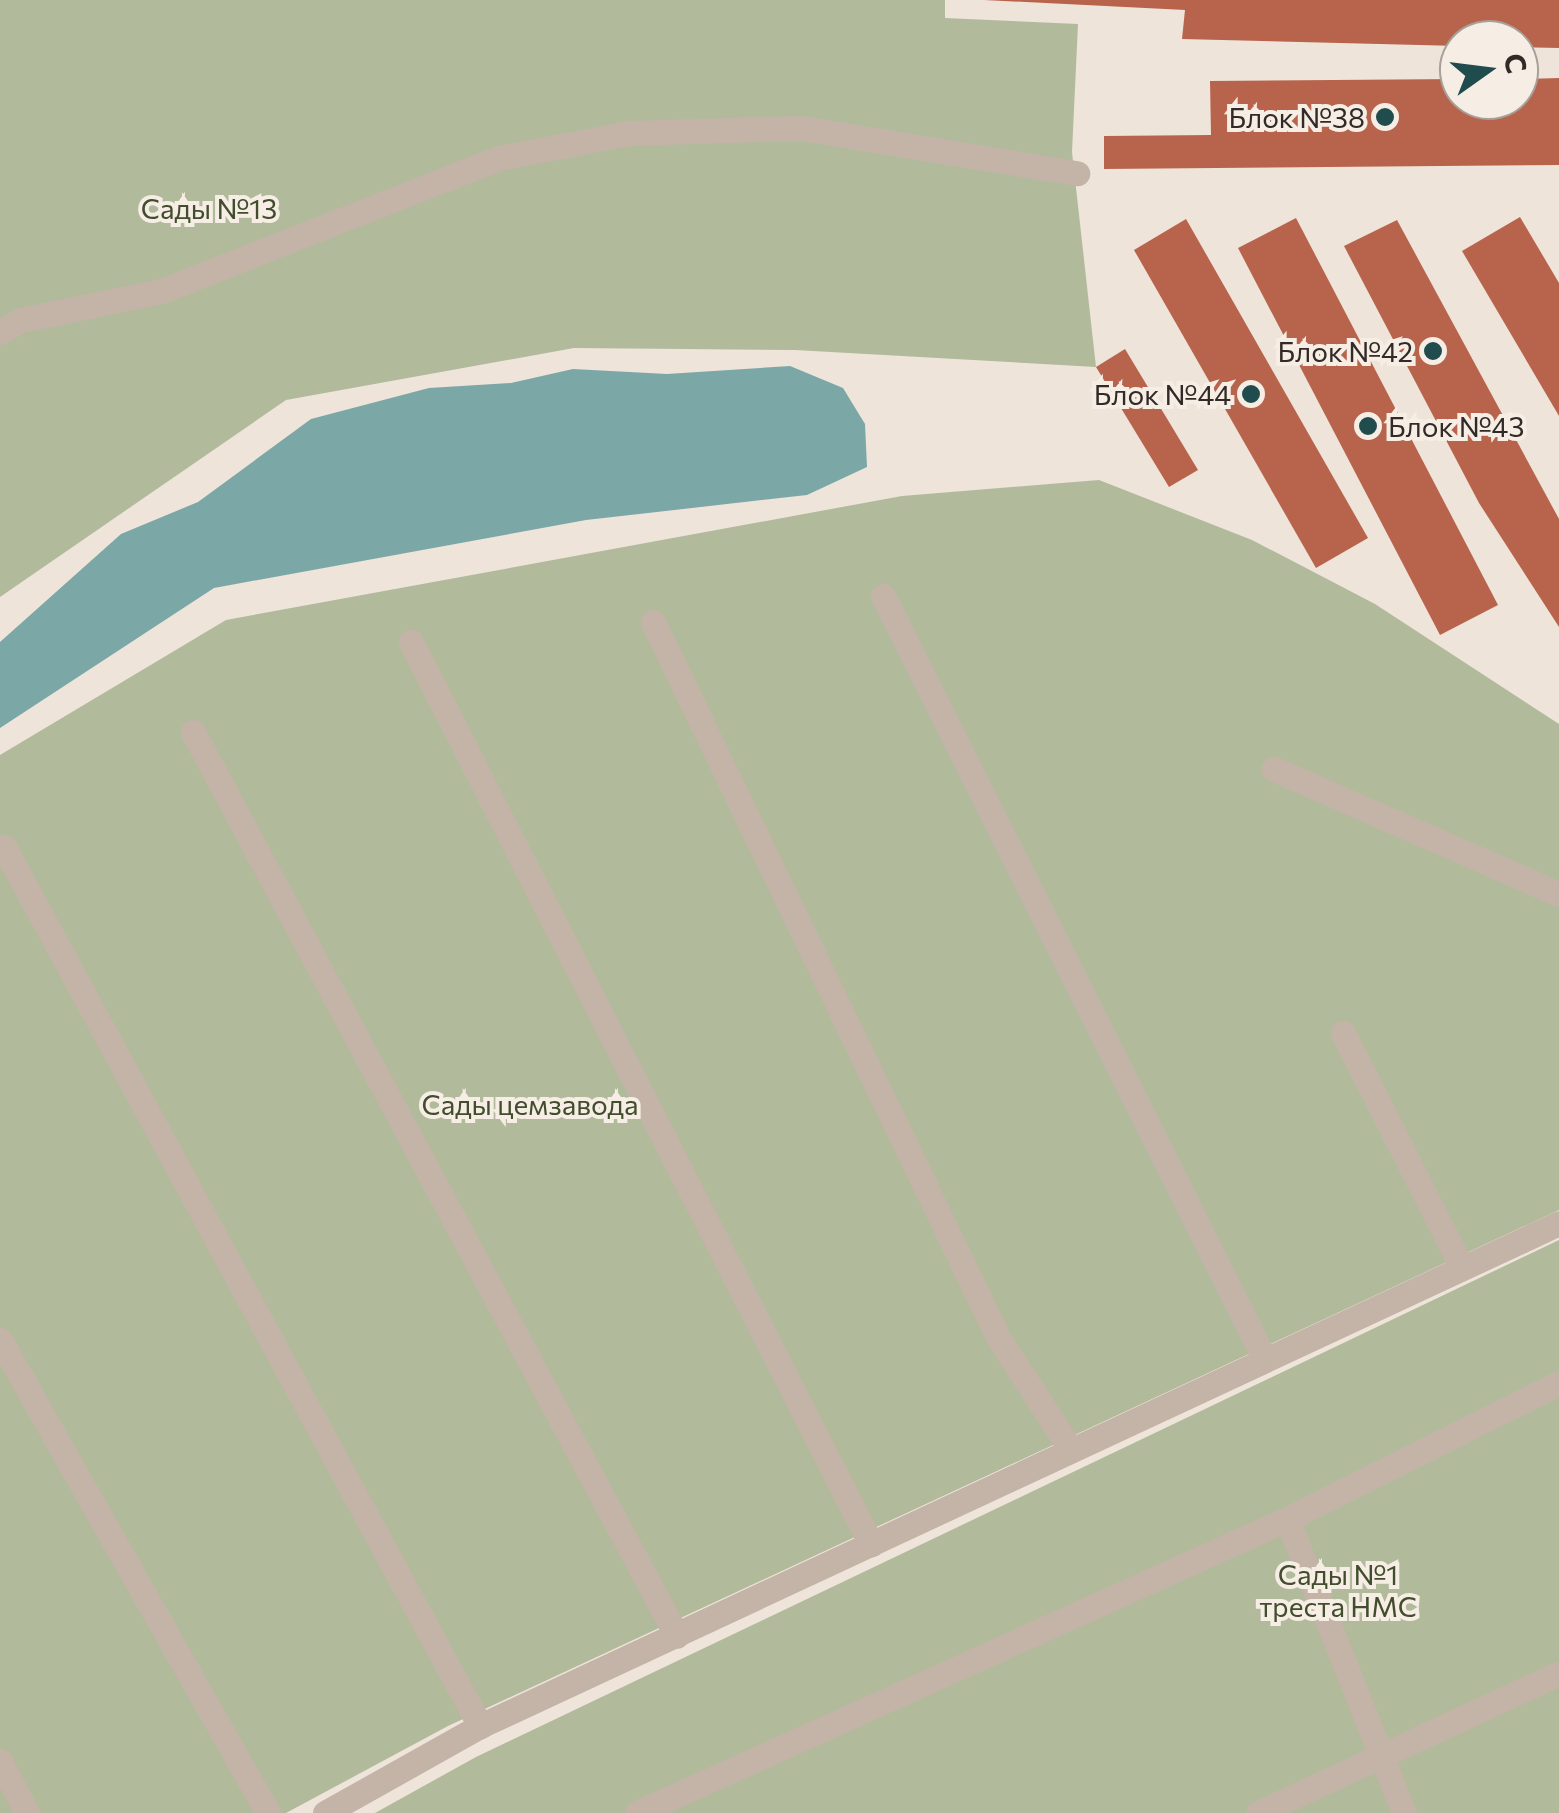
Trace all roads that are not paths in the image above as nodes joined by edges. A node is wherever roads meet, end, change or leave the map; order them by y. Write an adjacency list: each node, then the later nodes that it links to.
1 (1078, 172): 2 (lane)
2 (0, 332)
3 (883, 596): 14 (lane)
4 (653, 622): 16 (lane)
5 (411, 642): 18 (lane)
6 (192, 732): 19 (lane)
7 (1274, 770): 9 (lane)
8 (4, 846): 21 (lane)
9 (1559, 894)
10 (1344, 1033): 12 (lane)
11 (1559, 1222): 12 (lane)
12 (1462, 1268): 14 (lane)
13 (0, 1340): 25 (lane)
14 (1265, 1360): 16 (lane)
15 (1559, 1383): 17 (lane)
16 (1071, 1450): 18 (lane)
17 (1287, 1519): 22 (lane); 27 (lane)
18 (870, 1544): 19 (lane)
19 (677, 1636): 21 (lane)
20 (1559, 1673): 22 (lane)
21 (480, 1726): 26 (lane)
22 (1377, 1757): 28 (lane); 29 (lane)
23 (0, 1761): 24 (lane)
24 (27, 1813)
25 (268, 1813)
26 (326, 1813)
27 (637, 1813)
28 (1258, 1813)
29 (1404, 1813)

